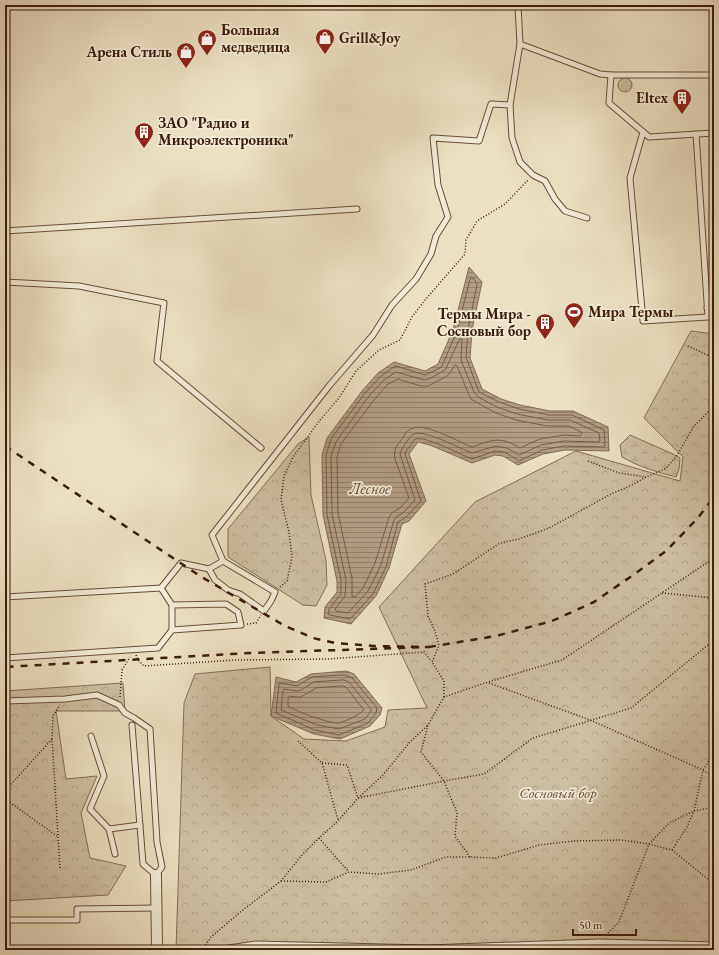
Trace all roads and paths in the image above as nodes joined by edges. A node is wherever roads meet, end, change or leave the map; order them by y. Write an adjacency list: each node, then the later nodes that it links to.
1 (518, 5): 2 (lane)
2 (520, 44): 3 (lane); 5 (lane)
3 (612, 75): 4 (lane); 6 (lane)
4 (714, 75)
5 (510, 105): 9 (lane); 23 (lane)
6 (643, 132): 8 (lane); 15 (lane)
7 (714, 133): 8 (lane)
8 (696, 134): 15 (lane)
9 (533, 175): 11 (lane); 26 (path)
10 (357, 208): 12 (lane)
11 (587, 218)
12 (5, 231)
13 (5, 282): 19 (lane)
14 (714, 305): 15 (lane)
15 (707, 308)
16 (688, 346): 17 (path)
17 (714, 358)
18 (714, 411): 21 (path)
19 (261, 448)
20 (588, 461): 21 (path)
21 (646, 477): 37 (path)
22 (714, 558): 27 (path)
23 (223, 561): 24 (lane); 26 (lane)
24 (209, 569): 25 (lane); 31 (lane)
25 (161, 588): 28 (lane); 30 (lane)
26 (275, 592): 31 (lane)
27 (662, 593): 29 (path); 38 (path)
28 (5, 597)
29 (714, 598)
30 (172, 605): 32 (lane); 33 (lane)
31 (264, 610): 32 (path)
32 (242, 625): 33 (lane)
33 (172, 630): 35 (lane)
34 (714, 640): 43 (path)
35 (134, 650): 36 (lane); 37 (path); 42 (path)
36 (5, 658)
37 (432, 662): 39 (path)
38 (488, 682): 39 (path); 43 (path)
39 (444, 697): 45 (path)
40 (65, 698): 41 (lane); 42 (lane); 47 (path)
41 (5, 701)
42 (119, 705): 70 (lane)
43 (590, 720): 51 (path); 53 (path)
44 (132, 725): 60 (lane)
45 (428, 725): 53 (path); 55 (path)
46 (91, 736): 61 (lane)
47 (52, 738): 54 (path); 62 (path)
48 (298, 741): 50 (path)
49 (714, 753): 51 (path)
50 (322, 763): 55 (path); 59 (path)
51 (703, 770): 52 (path); 58 (path)
52 (714, 777)
53 (444, 781): 55 (path); 67 (path)
54 (5, 791)
55 (358, 798): 59 (path)
56 (5, 799): 62 (path)
57 (714, 806): 58 (path)
58 (694, 811): 64 (path); 65 (path)
59 (338, 821): 63 (path)
60 (140, 825): 61 (lane); 70 (lane)
61 (109, 829): 66 (lane)
62 (58, 836): 68 (path)
63 (319, 838): 69 (path); 71 (path)
64 (650, 844): 65 (path); 67 (path); 74 (path)
65 (672, 850): 72 (path)
66 (115, 854)
67 (470, 857): 69 (path)
68 (60, 868)
69 (349, 872): 71 (path)
70 (156, 875): 73 (street)
71 (281, 881): 78 (path)
72 (714, 884)
73 (157, 908): 76 (lane); 77 (street)
74 (599, 942): 75 (lane); 79 (lane)
75 (714, 945)
76 (7, 950)
77 (157, 950)
78 (202, 950)
79 (215, 950)

